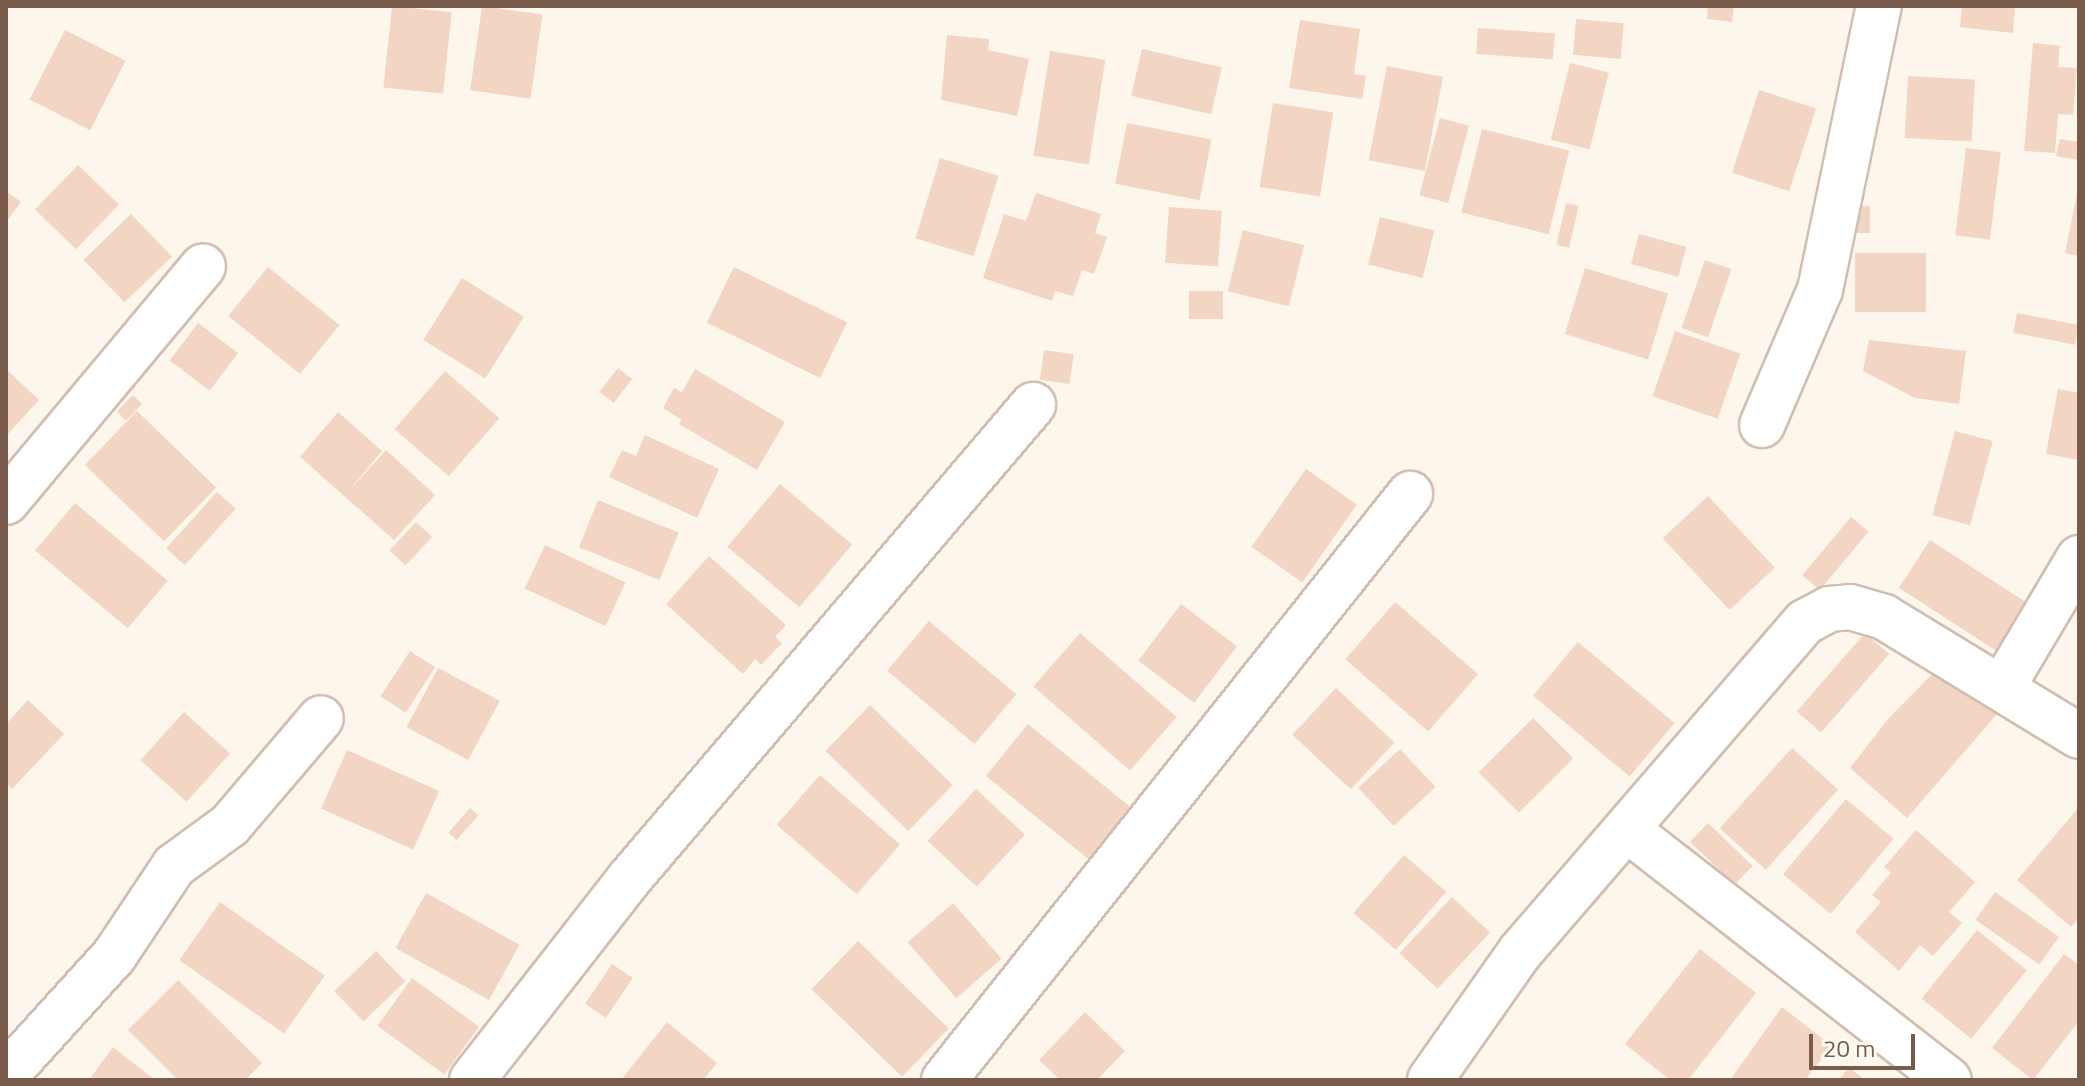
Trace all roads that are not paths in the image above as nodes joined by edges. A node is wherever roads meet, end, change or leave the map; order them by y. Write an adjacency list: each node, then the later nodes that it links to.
1 (1879, 6): 4 (street)
2 (203, 266): 6 (street)
3 (1033, 405): 13 (street)
4 (1762, 425)
5 (1410, 494): 14 (street)
6 (6, 502)
7 (2079, 558): 8 (street)
8 (2003, 686): 10 (street); 11 (street)
9 (321, 718): 12 (street)
10 (2079, 736)
11 (1629, 831): 15 (street); 16 (street)
12 (6, 1075)
13 (472, 1080)
14 (944, 1080)
15 (1430, 1080)
16 (1949, 1080)

